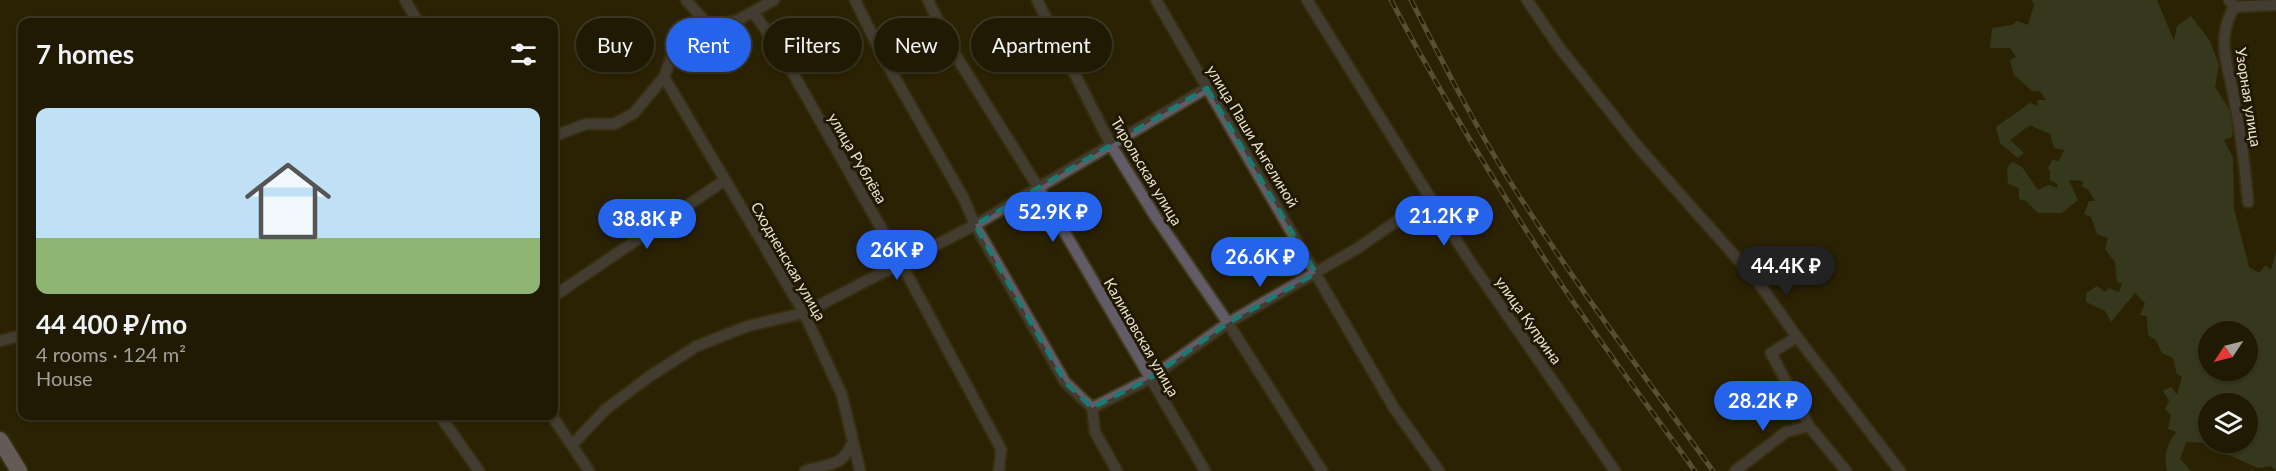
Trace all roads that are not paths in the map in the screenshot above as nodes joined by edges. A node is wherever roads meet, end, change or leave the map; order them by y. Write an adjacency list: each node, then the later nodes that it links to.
1 (405, 0): 13 (street)
2 (686, 0): 14 (street)
3 (774, 0): 12 (street)
4 (855, 0): 25 (street)
5 (928, 0): 22 (street, Калиновская улица)
6 (1037, 0): 20 (street, Тирольская улица)
7 (1156, 0): 18 (street, улица Паши Ангелиной)
8 (1306, 0): 24 (street, улица Куприна)
9 (1527, 0): 32 (street)
10 (2232, 3): 11 (street); 23 (street, Узорная улица)
11 (2276, 5)
12 (753, 12): 15 (street); 26 (street, улица Рублёва)
13 (416, 18)
14 (702, 18)
15 (742, 18)
16 (666, 72): 17 (street)
17 (664, 77): 19 (street); 21 (street, Сходненская улица)
18 (1207, 88): 20 (street); 27 (street, улица Паши Ангелиной)
19 (558, 134)
20 (1111, 145): 22 (street); 30 (street, Тирольская улица)
21 (725, 180): 28 (street); 29 (street, Сходненская улица)
22 (1038, 188): 25 (street); 34 (street, Калиновская улица)
23 (2248, 202)
24 (1434, 204): 27 (street); 52 (street, улица Куприна)
25 (975, 225): 26 (street); 35 (street)
26 (901, 263): 29 (street); 47 (street, улица Рублёва)
27 (1316, 273): 30 (street); 51 (street, улица Паши Ангелиной)
28 (558, 293)
29 (804, 313): 40 (street, Сходненская улица); 41 (street)
30 (1228, 323): 34 (street); 50 (street, Тирольская улица)
31 (18, 336): 33 (street)
32 (1797, 337): 38 (street); 55 (street)
33 (0, 341)
34 (1149, 380): 35 (street); 49 (street, Калиновская улица)
35 (1092, 408): 48 (street)
36 (443, 420): 43 (street)
37 (555, 420): 41 (street)
38 (1809, 426): 53 (street); 54 (street)
39 (0, 440): 42 (highway)
40 (852, 442): 45 (street); 46 (street, Сходненская улица)
41 (572, 445): 44 (street)
42 (19, 471)
43 (479, 471)
44 (590, 471)
45 (805, 471)
46 (860, 471)
47 (999, 471)
48 (1117, 471)
49 (1205, 471)
50 (1322, 471)
51 (1439, 471)
52 (1615, 471)
53 (1736, 471)
54 (1846, 471)
55 (1900, 471)

